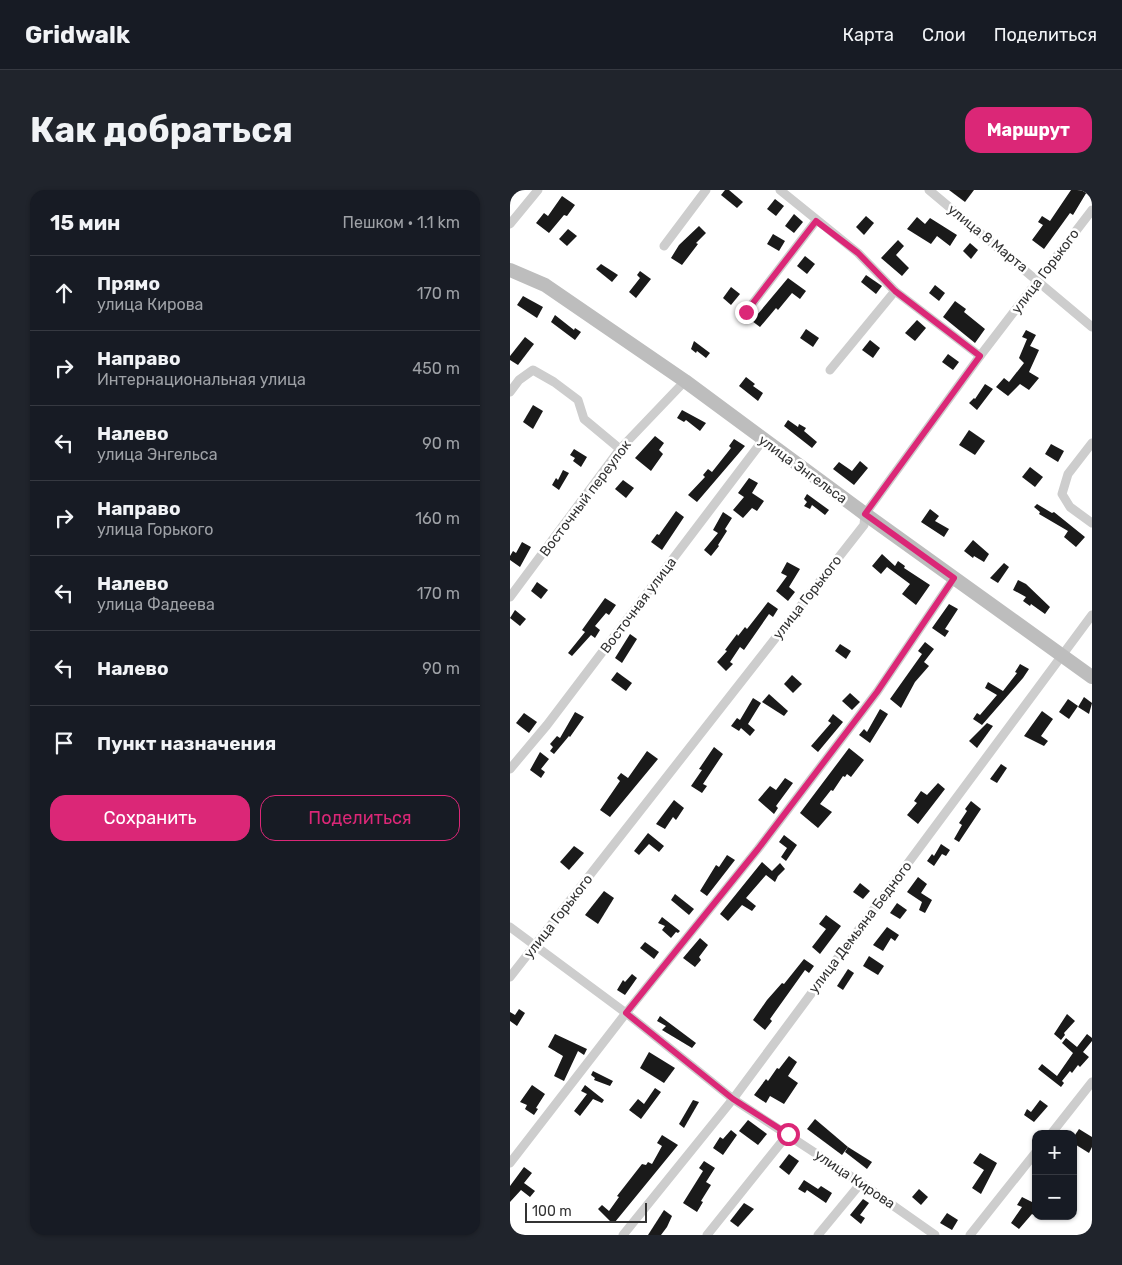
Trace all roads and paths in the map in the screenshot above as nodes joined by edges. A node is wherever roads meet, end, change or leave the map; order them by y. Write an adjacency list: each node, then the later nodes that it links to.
1 (538, 190): 7 (street)
2 (706, 190): 8 (street)
3 (780, 190): 6 (street)
4 (930, 190): 10 (street, улица 8 Марта)
5 (1092, 210): 10 (street, улица Горького)
6 (816, 221): 11 (street); 12 (street)
7 (510, 224)
8 (664, 246)
9 (510, 270): 16 (street, улица Энгельса)
10 (1038, 280): 13 (street, улица 8 Марта); 14 (street, улица Горького)
11 (895, 291): 14 (street); 15 (street)
12 (746, 312)
13 (1092, 326)
14 (980, 356): 21 (street, улица Горького)
15 (830, 370)
16 (685, 381): 18 (street, улица Энгельса); 20 (street, Восточный переулок)
17 (510, 392): 20 (street)
18 (763, 440): 21 (street, улица Энгельса); 28 (street, Восточная улица)
19 (1092, 443): 22 (street)
20 (620, 449): 24 (street, Восточный переулок)
21 (865, 514): 23 (street, улица Энгельса); 30 (street, улица Горького)
22 (1092, 523)
23 (954, 578): 26 (street, улица Энгельса); 32 (street)
24 (510, 597)
25 (1092, 615): 26 (street, улица Демьяна Бедного)
26 (1063, 655): 27 (street, улица Энгельса); 34 (street, улица Демьяна Бедного)
27 (1092, 677)
28 (510, 768)
29 (510, 927): 30 (street, улица Кирова)
30 (534, 946): 31 (street, улица Горького); 32 (street, улица Кирова)
31 (510, 977)
32 (626, 1013): 34 (street, улица Кирова); 38 (street)
33 (1092, 1082): 35 (street)
34 (733, 1099): 36 (street, улица Кирова); 40 (street, улица Демьяна Бедного)
35 (1054, 1130)
36 (788, 1134): 39 (street, улица Кирова); 41 (street)
37 (1032, 1157): 44 (street)
38 (510, 1163)
39 (861, 1183): 42 (street); 43 (street, улица Кирова)
40 (623, 1235)
41 (707, 1235)
42 (818, 1235)
43 (936, 1235)
44 (970, 1235)

